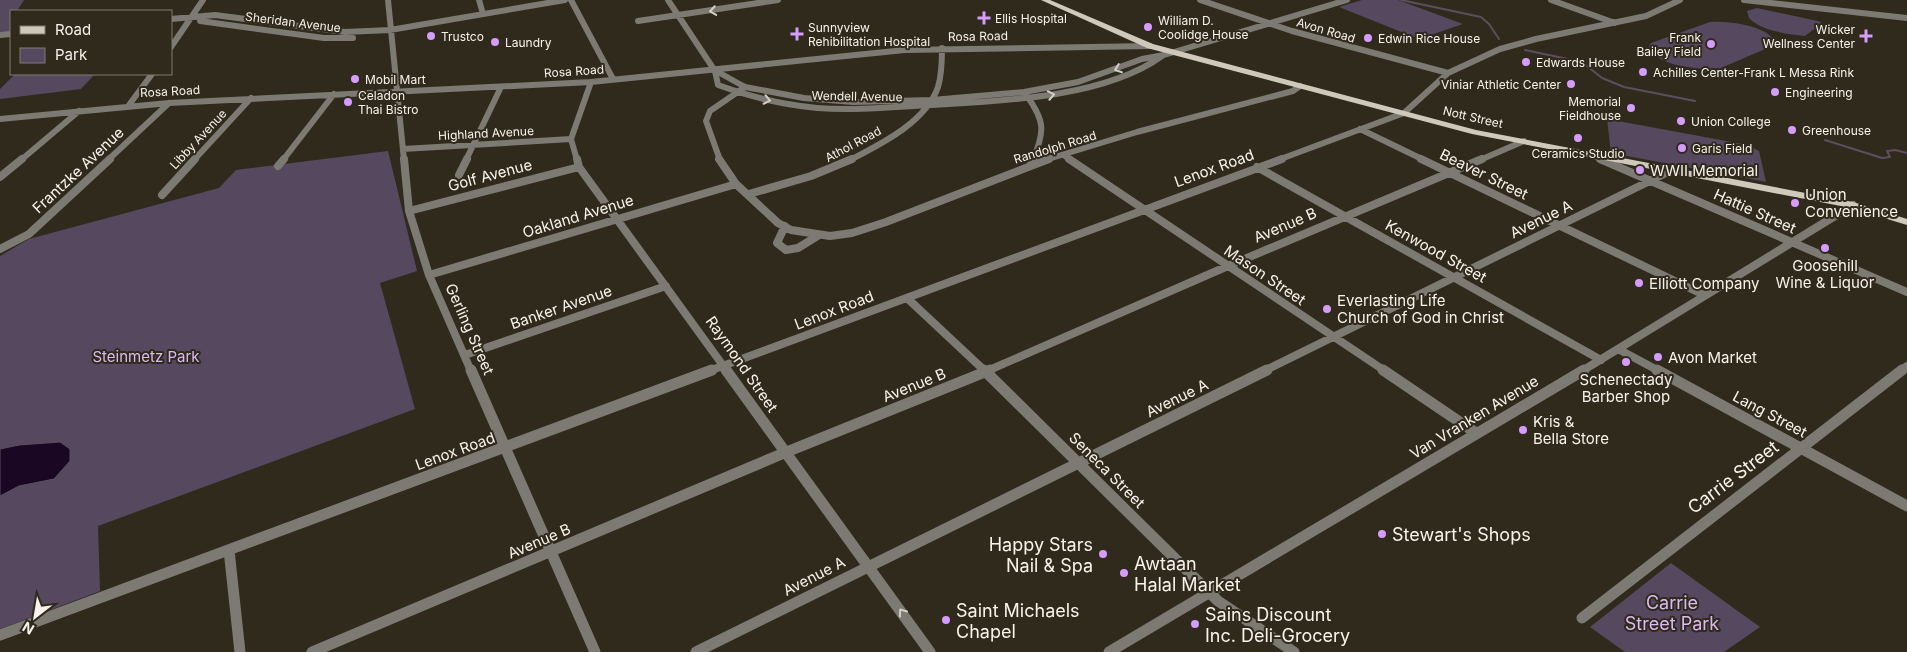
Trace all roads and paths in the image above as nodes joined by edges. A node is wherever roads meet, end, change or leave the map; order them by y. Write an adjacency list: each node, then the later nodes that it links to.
1 (203, 0): 20 (street)
2 (388, 0): 26 (street, Gerling Street)
3 (480, 0): 18 (street)
4 (565, 0): 18 (street, Sheridan Avenue)
5 (571, 0): 34 (street)
6 (668, 0): 19 (street)
7 (778, 0): 19 (street, one-way to 19)
8 (1044, 0): 28 (main road, Nott Street)
9 (1200, 0): 25 (street, Avon Road)
10 (1348, 0): 15 (street, Wendell Avenue)
11 (1551, 0): 24 (street)
12 (1680, 0): 16 (street, Lenox Road)
13 (1744, 0): 17 (street)
14 (1810, 0): 17 (street)
15 (1336, 1): 25 (street, Wendell Avenue)
16 (1667, 2): 24 (street, Lenox Road)
17 (1796, 6): 21 (street)
18 (483, 14): 26 (street, Sheridan Avenue)
19 (678, 16): 23 (street); 31 (street)
20 (193, 17): 22 (street, Sheridan Avenue); 26 (street, Sheridan Avenue); 27 (street)
21 (1907, 18)
22 (172, 19)
23 (638, 21)
24 (1616, 23): 32 (street, Lenox Road)
25 (1268, 24): 30 (street, Wendell Avenue); 32 (street, Avon Road)
26 (390, 30): 39 (street, Gerling Street)
27 (172, 46)
28 (1150, 46): 29 (street, Rosa Road); 30 (main road, Nott Street)
29 (942, 48): 31 (street, Rosa Road); 45 (street, Athol Road)
30 (1168, 53): 36 (main road, Nott Street); 41 (street, Wendell Avenue, one-way to 41); 44 (street, Wendell Avenue, one-way to 30)
31 (715, 71): 34 (street, Rosa Road); 38 (street, Wendell Avenue); 40 (street, Wendell Avenue)
32 (1448, 73): 50 (street, Lenox Road)
33 (151, 75): 47 (street)
34 (613, 79): 35 (street, Rosa Road)
35 (591, 82): 37 (street, Rosa Road); 53 (street)
36 (1300, 86): 50 (main road, Nott Street); 58 (street, Randolph Road)
37 (501, 87): 39 (street, Rosa Road); 55 (street)
38 (745, 87): 40 (street, Randolph Road); 45 (street, Wendell Avenue)
39 (397, 90): 42 (street, Rosa Road); 56 (street, Gerling Street)
40 (736, 92): 48 (street, Wendell Avenue, one-way to 48); 68 (street, Randolph Road)
41 (1024, 92): 44 (street); 45 (street, Wendell Avenue)
42 (334, 94): 43 (street, Rosa Road); 60 (street)
43 (251, 98): 46 (street, Rosa Road); 70 (street, Libby Avenue)
44 (1029, 99): 48 (street, Wendell Avenue); 59 (street)
45 (932, 100): 48 (street, Athol Road)
46 (169, 103): 47 (street, Rosa Road); 81 (street, Frantzke Avenue)
47 (129, 105): 49 (street, Rosa Road)
48 (925, 108): 69 (street, Athol Road)
49 (79, 110): 51 (street, Rosa Road); 66 (street)
50 (1404, 113): 52 (street, Lenox Road); 54 (main road, Nott Street)
51 (0, 119)
52 (1360, 129): 62 (street, Lenox Road); 64 (street, Beaver Street)
53 (571, 139): 55 (street, Highland Avenue); 61 (street, Raymond Street)
54 (1524, 141): 57 (main road, Nott Street); 64 (street, Avenue B)
55 (474, 145): 56 (street, Highland Avenue); 65 (street)
56 (403, 149): 73 (street, Gerling Street)
57 (1592, 155): 63 (main road, Nott Street); 67 (street, Hattie Street)
58 (1065, 156): 59 (street, Randolph Road); 72 (street, Mason Street)
59 (1031, 164): 79 (street, Randolph Road)
60 (278, 166)
61 (579, 167): 73 (street, Golf Avenue); 75 (street, Raymond Street)
62 (1257, 167): 72 (street, Lenox Road); 74 (street, Kenwood Street)
63 (1672, 170): 67 (street, Avenue A); 71 (main road, Nott Street)
64 (1450, 172): 74 (street, Avenue B); 78 (street, Beaver Street)
65 (459, 175)
66 (0, 177)
67 (1651, 181): 78 (street, Avenue A); 80 (street, Hattie Street)
68 (736, 184): 69 (street, Randolph Road); 75 (street, Oakland Avenue)
69 (749, 194): 77 (street, Randolph Road)
70 (162, 195)
71 (1853, 205): 76 (main road, Nott Street); 80 (street, Van Vranken Avenue)
72 (1142, 209): 82 (street, Mason Street); 88 (street, Lenox Road)
73 (409, 211): 83 (street, Gerling Street)
74 (1345, 216): 82 (street, Avenue B); 84 (street, Kenwood Street)
75 (617, 219): 83 (street, Oakland Avenue); 85 (street, Raymond Street)
76 (1907, 222)
77 (784, 226): 79 (street, Randolph Road); 79 (street, Randolph Road)
78 (1561, 226): 84 (street, Avenue A); 87 (street, Beaver Street)
79 (819, 235)
80 (1791, 242): 86 (street, Hattie Street); 87 (street, Van Vranken Avenue)
81 (0, 249)
82 (1228, 266): 89 (street, Mason Street); 95 (street, Avenue B)
83 (429, 275): 91 (street, Gerling Street)
84 (1456, 278): 89 (street, Avenue A); 92 (street, Kenwood Street)
85 (666, 286): 91 (street, Banker Avenue); 93 (street, Raymond Street)
86 (1907, 292)
87 (1704, 295): 90 (street, Van Vranken Avenue)
88 (907, 298): 93 (street, Lenox Road); 95 (street, Seneca Street)
89 (1334, 337): 96 (street, Mason Street); 100 (street, Avenue A)
90 (1618, 349): 92 (street, Van Vranken Avenue); 98 (street, Lang Street)
91 (465, 354): 97 (street, Gerling Street)
92 (1601, 360): 96 (street, Van Vranken Avenue)
93 (725, 366): 97 (street, Lenox Road); 99 (street, Raymond Street)
94 (1907, 366): 98 (street, Carrie Street)
95 (986, 372): 99 (street, Avenue B); 100 (street, Seneca Street)
96 (1476, 433): 105 (street, Van Vranken Avenue)
97 (506, 447): 102 (street, Lenox Road); 103 (street, Gerling Street)
98 (1801, 447): 101 (street, Lang Street); 106 (street, Carrie Street)
99 (784, 453): 103 (street, Avenue B); 104 (street, Raymond Street)
100 (1080, 463): 104 (street, Avenue A); 105 (street, Seneca Street)
101 (1907, 506)
102 (229, 550): 107 (street, Lenox Road); 108 (street)
103 (551, 552): 109 (street, Avenue B); 110 (street, Gerling Street)
104 (868, 566): 111 (street, Avenue A); 112 (street, Raymond Street, one-way to 104)
105 (1209, 592): 113 (street, Van Vranken Avenue); 114 (street, Seneca Street)
106 (1582, 618)
107 (0, 635)
108 (240, 652)
109 (312, 652)
110 (595, 652)
111 (696, 652)
112 (930, 652)
113 (1109, 652)
114 (1294, 652)

